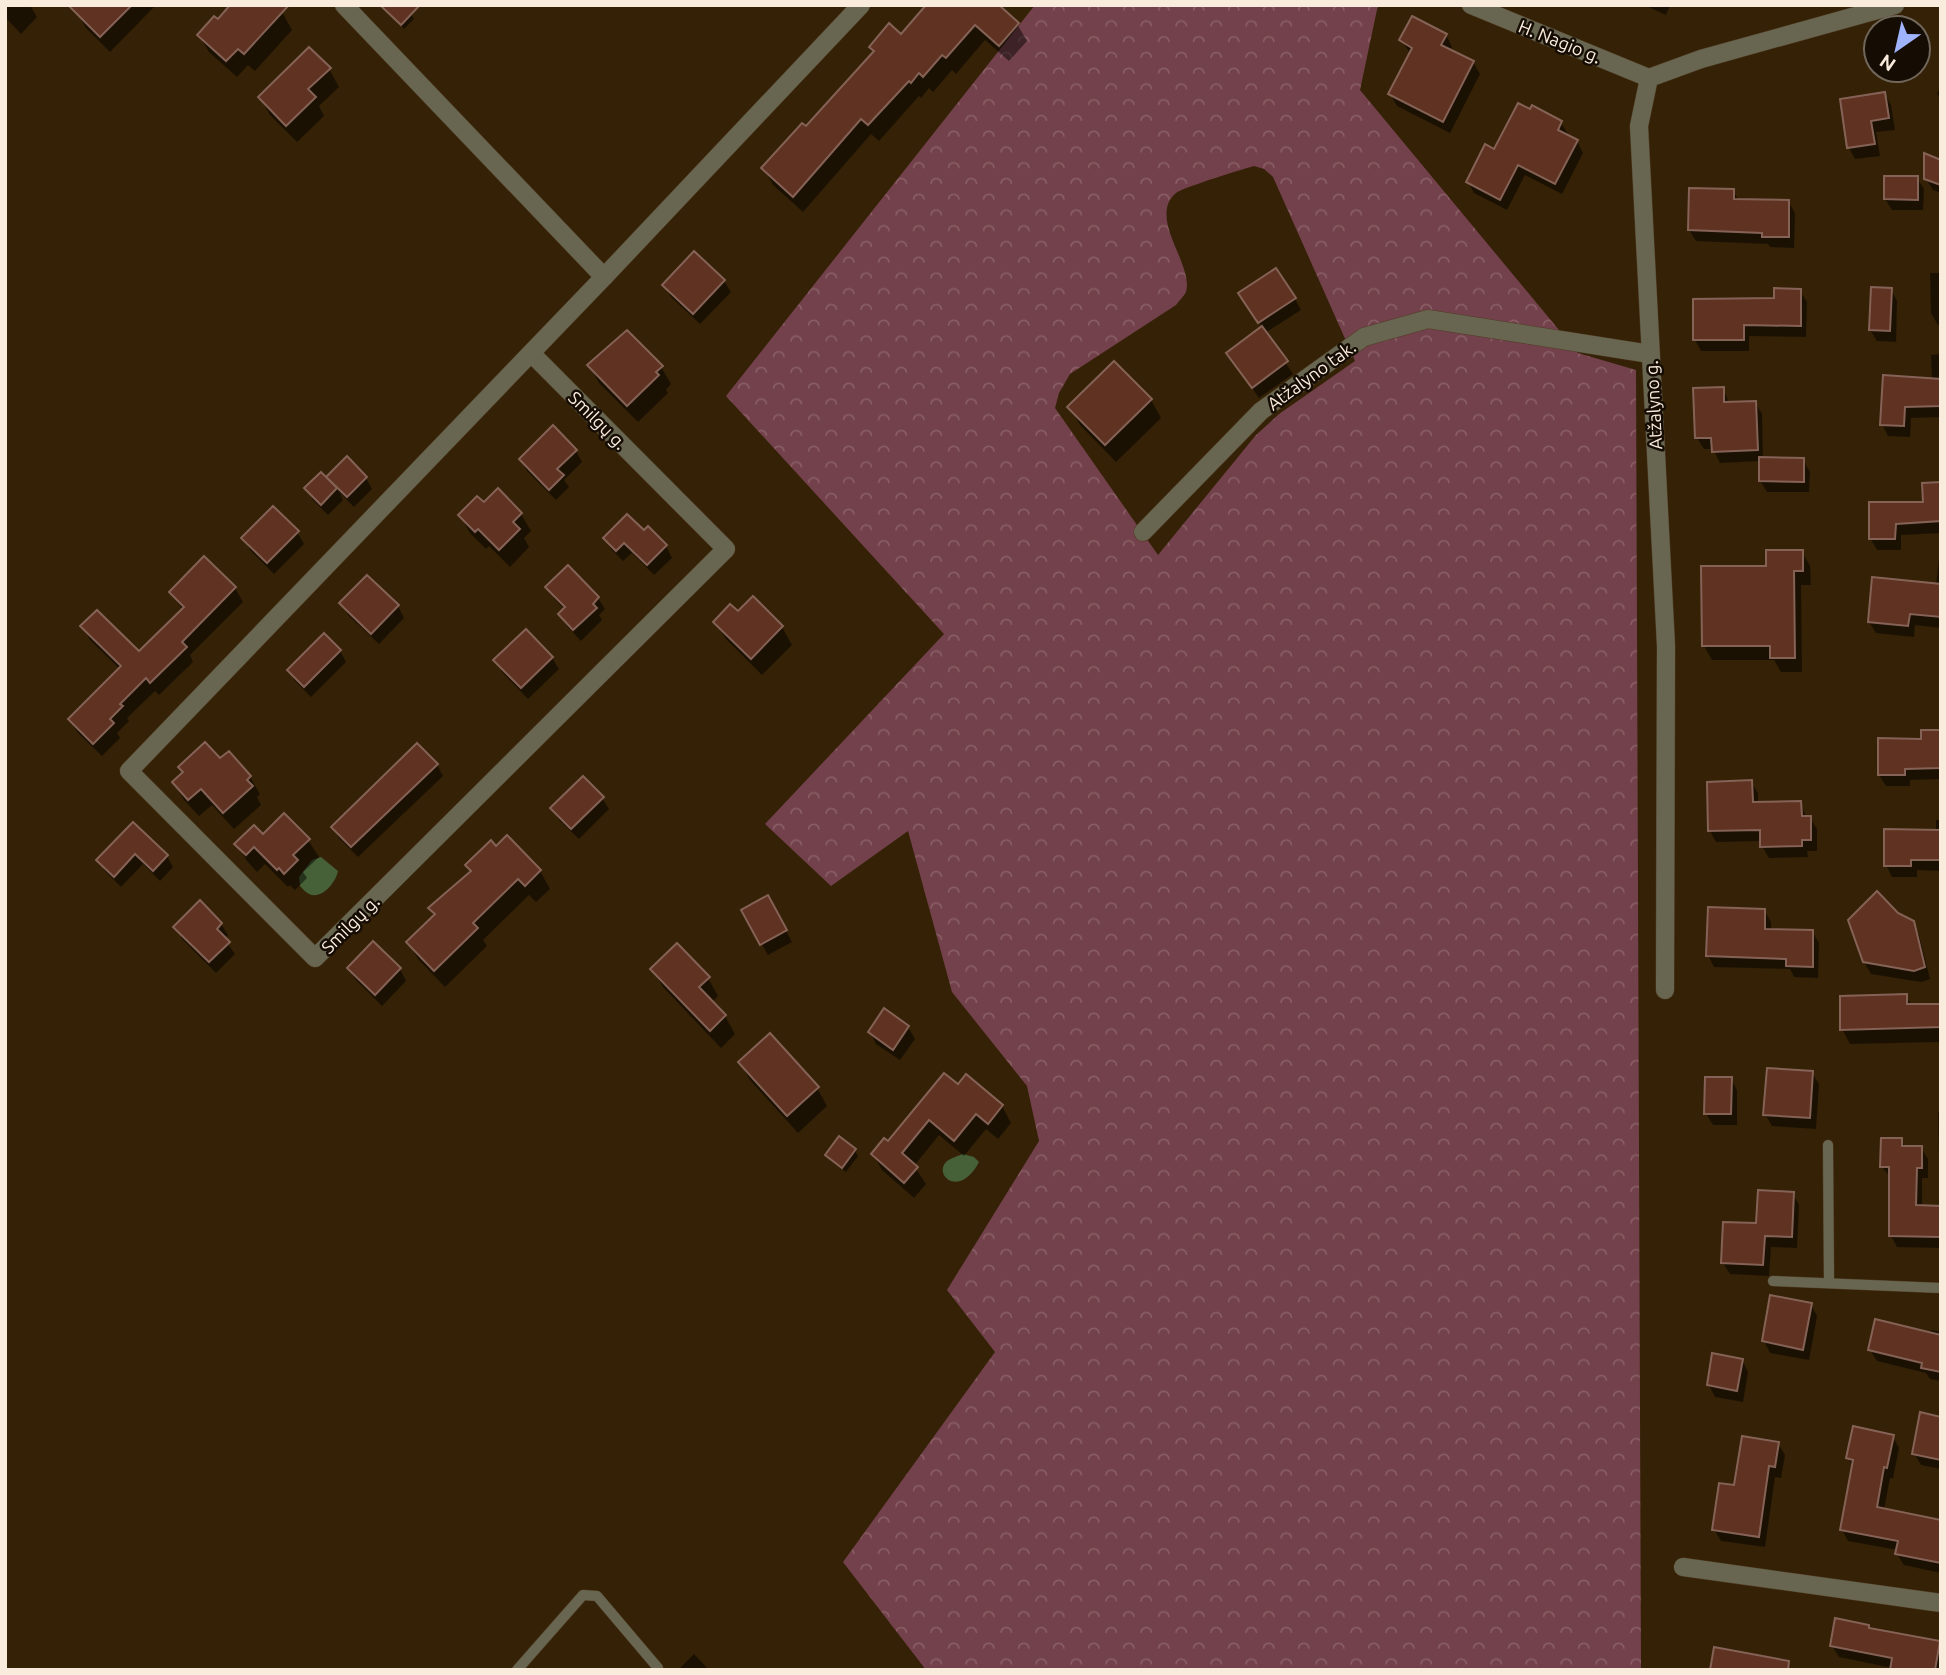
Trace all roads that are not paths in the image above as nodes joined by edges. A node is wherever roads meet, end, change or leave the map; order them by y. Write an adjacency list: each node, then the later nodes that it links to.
1 (344, 5): 6 (street)
2 (861, 5): 6 (street, Smilgų g.)
3 (1471, 5): 5 (street, H. Nagio g.)
4 (1895, 5): 5 (street)
5 (1649, 78): 8 (street, Atžalyno g.)
6 (604, 277): 7 (street, Smilgų g.)
7 (531, 353): 7 (street, Smilgų g.)
8 (1650, 354): 9 (street, Atžalyno tak.); 10 (street, Atžalyno g.)
9 (1143, 532)
10 (1665, 990)
11 (1828, 1144): 13 (lane)
12 (1773, 1281): 13 (lane)
13 (1829, 1283): 14 (lane)
14 (1941, 1288)
15 (1683, 1567): 16 (street)
16 (1941, 1603)
17 (658, 1668): 18 (lane)
18 (517, 1670)

